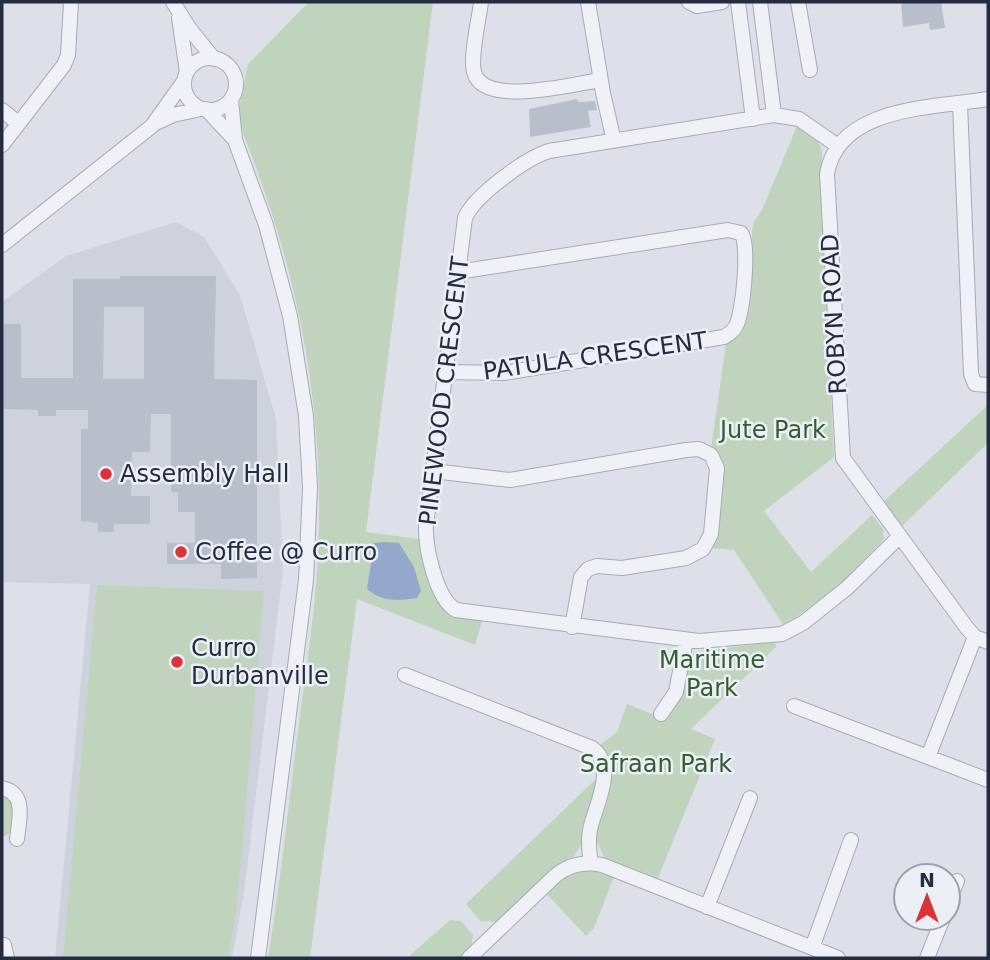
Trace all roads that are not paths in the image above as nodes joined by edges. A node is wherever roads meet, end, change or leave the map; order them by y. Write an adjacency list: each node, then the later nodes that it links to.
1 (71, 2): 21 (street)
2 (481, 2): 13 (street)
3 (588, 2): 13 (street)
4 (689, 2): 5 (street)
5 (722, 2)
6 (738, 2): 20 (street)
7 (760, 2): 19 (street)
8 (798, 2): 11 (street)
9 (176, 7): 10 (street); 12 (street)
10 (214, 59): 12 (street); 15 (street)
11 (810, 70)
12 (186, 76): 17 (street); 22 (street)
13 (600, 80): 24 (street)
14 (988, 99): 16 (street)
15 (231, 100): 17 (street); 23 (street)
16 (960, 104): 26 (street); 30 (street)
17 (203, 109): 22 (street); 23 (street)
18 (2, 110): 21 (street)
19 (774, 115): 20 (street, PINEWOOD CRESCENT); 26 (street, PINEWOOD CRESCENT)
20 (753, 119): 24 (street, PINEWOOD CRESCENT)
21 (18, 123): 25 (street)
22 (152, 125): 27 (street)
23 (235, 140): 49 (street)
24 (614, 141): 28 (street, PINEWOOD CRESCENT)
25 (2, 145)
26 (838, 146): 32 (street, ROBYN ROAD)
27 (2, 246)
28 (458, 272): 29 (street, PINEWOOD CRESCENT); 29 (street, PATULA CRESCENT)
29 (445, 372): 31 (street, PINEWOOD CRESCENT)
30 (988, 385)
31 (433, 471): 33 (street, PINEWOOD CRESCENT); 33 (street)
32 (899, 537): 34 (street, PINEWOOD CRESCENT); 35 (street, ROBYN ROAD)
33 (572, 626): 34 (street, PINEWOOD CRESCENT)
34 (686, 640): 38 (street)
35 (982, 640): 39 (street)
36 (405, 675): 45 (street)
37 (794, 706): 39 (street)
38 (661, 714)
39 (928, 757): 40 (street)
40 (988, 780)
41 (2, 788): 43 (street)
42 (750, 798): 46 (street)
43 (17, 839)
44 (851, 841): 48 (street)
45 (590, 863): 46 (street); 50 (street)
46 (707, 906): 48 (street)
47 (937, 932): 52 (street)
48 (811, 948): 51 (street)
49 (258, 958)
50 (469, 958)
51 (838, 958)
52 (927, 958)

